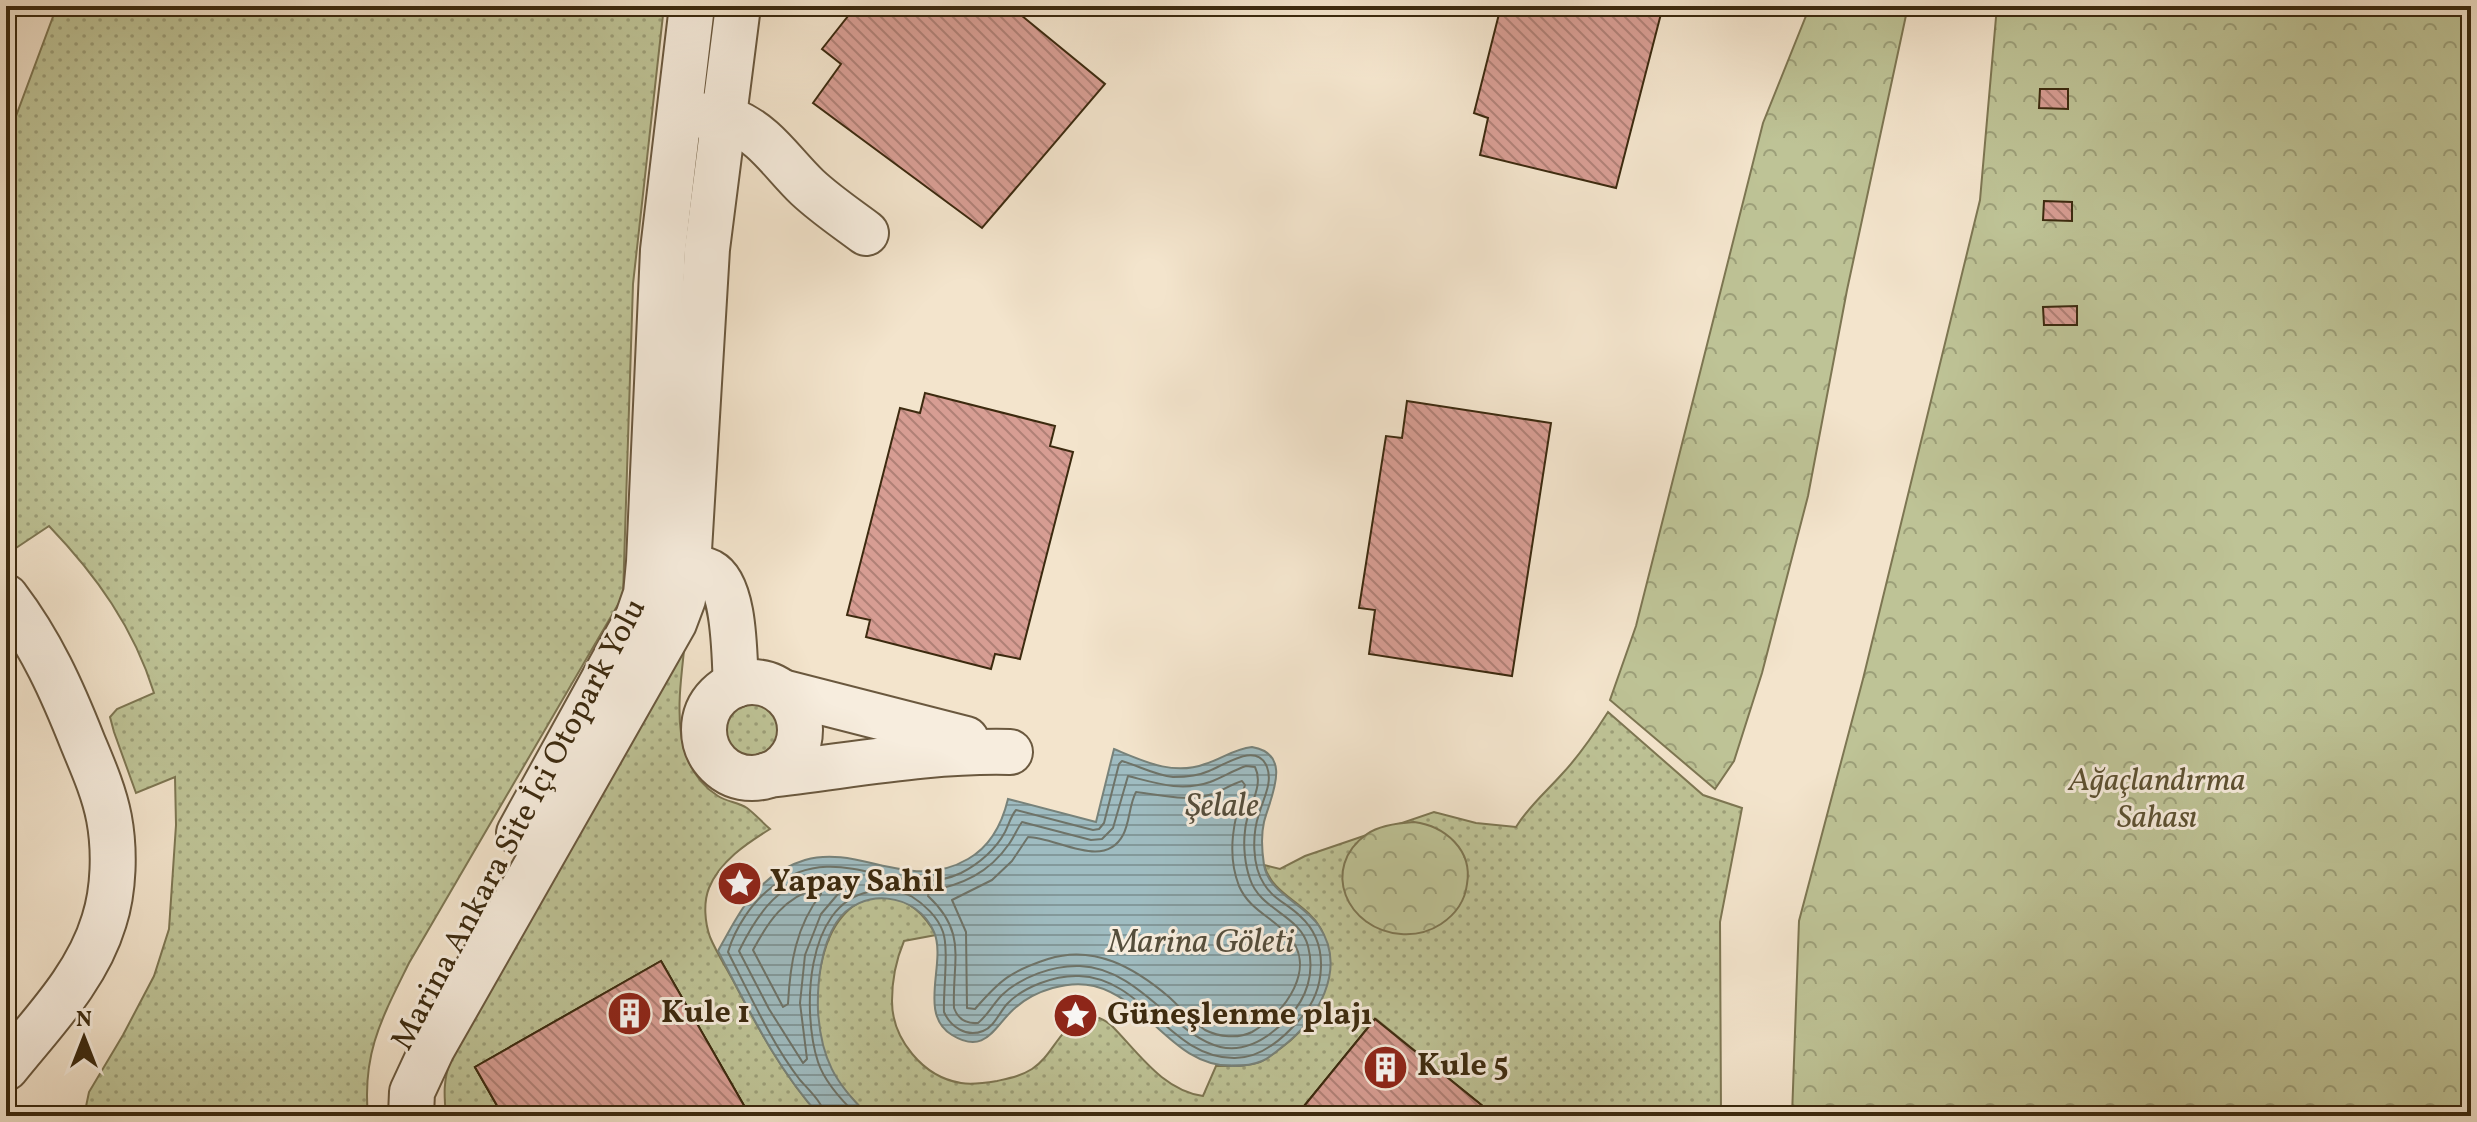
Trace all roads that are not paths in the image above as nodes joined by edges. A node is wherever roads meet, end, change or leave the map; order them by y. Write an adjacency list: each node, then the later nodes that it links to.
1 (692, 6): 3 (street, Marina Ankara Site İçi Otopark Yolu)
2 (738, 6): 4 (street)
3 (679, 113): 4 (street); 6 (street, Marina Ankara Site İçi Otopark Yolu)
4 (723, 118): 5 (street); 6 (street)
5 (866, 233)
6 (669, 564): 8 (street); 12 (street, Marina Ankara Site İçi Otopark Yolu); 13 (street)
7 (6, 597): 11 (street)
8 (736, 685): 9 (street); 10 (street)
9 (782, 692): 10 (street); 10 (street)
10 (767, 775)
11 (6, 1068)
12 (381, 1116)
13 (411, 1116)

